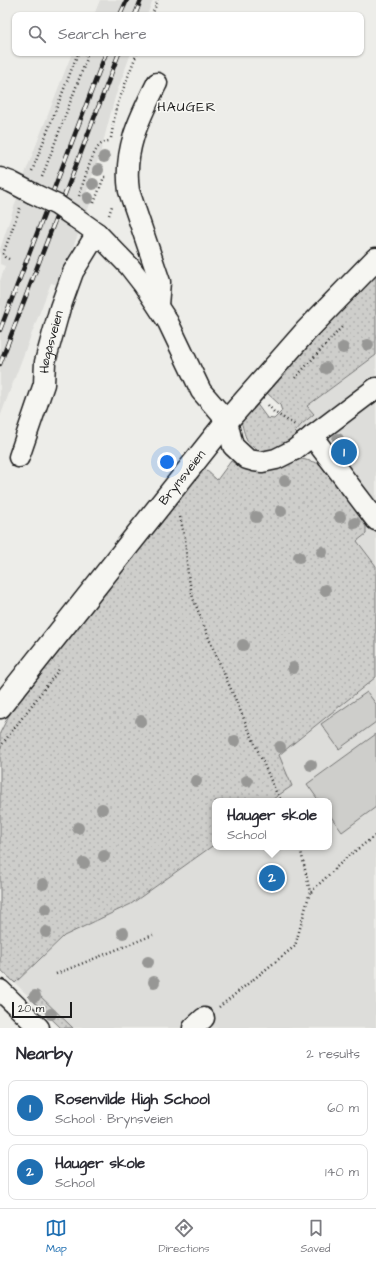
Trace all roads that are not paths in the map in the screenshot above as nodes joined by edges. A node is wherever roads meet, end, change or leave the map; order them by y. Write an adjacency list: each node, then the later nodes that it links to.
1 (157, 83): 5 (street)
2 (0, 178): 3 (street, bridge)
3 (97, 233): 5 (street); 9 (street, Høgåsveien)
4 (376, 259): 7 (main road, Brynsveien)
5 (158, 305): 7 (street)
6 (376, 388): 8 (street)
7 (227, 421): 8 (street); 11 (main road, Brynsveien)
8 (312, 436): 10 (street)
9 (19, 457)
10 (376, 520)
11 (0, 707)
12 (2, 999): 13 (street)
13 (39, 1028)

